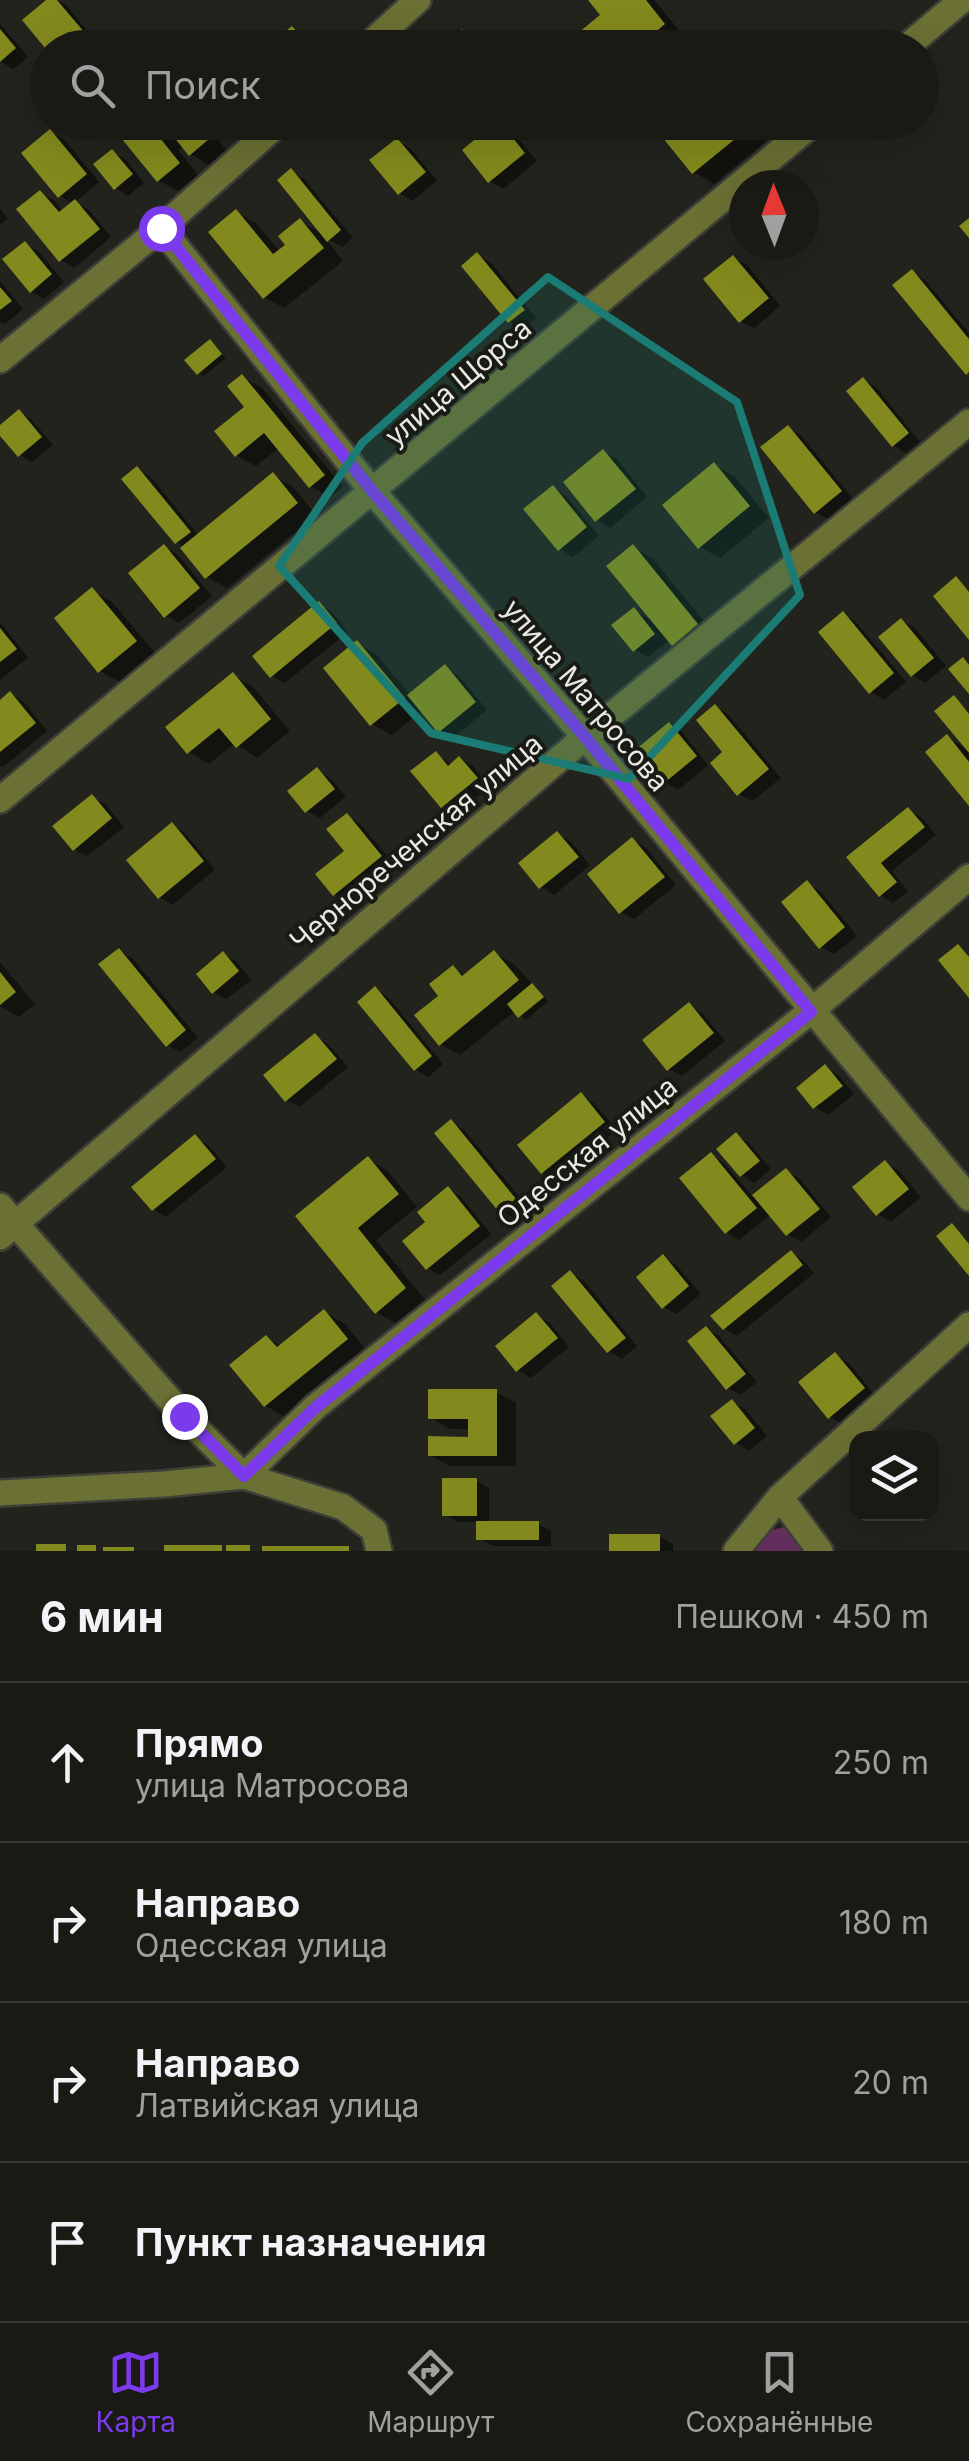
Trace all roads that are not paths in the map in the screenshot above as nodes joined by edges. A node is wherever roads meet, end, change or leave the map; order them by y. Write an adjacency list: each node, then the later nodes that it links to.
1 (418, 0): 3 (street)
2 (962, 0): 4 (street)
3 (385, 30)
4 (926, 30)
5 (260, 140): 7 (street)
6 (793, 140): 10 (street, улица Щорса)
7 (161, 228): 8 (street); 10 (street, улица Матросова)
8 (0, 360)
9 (969, 422): 11 (street, Чернореченская улица)
10 (373, 492): 11 (street, улица Матросова); 12 (street, улица Щорса)
11 (585, 737): 14 (street, улица Матросова); 16 (street, Чернореченская улица)
12 (0, 800)
13 (969, 877): 14 (street, Одесская улица)
14 (811, 1012): 15 (street, улица Матросова); 18 (street, Одесская улица)
15 (969, 1198)
16 (5, 1223): 18 (street)
17 (969, 1326): 20 (street)
18 (244, 1476): 19 (street); 21 (street)
19 (0, 1494)
20 (780, 1497): 22 (street); 23 (street)
21 (379, 1551)
22 (736, 1551)
23 (820, 1551)

